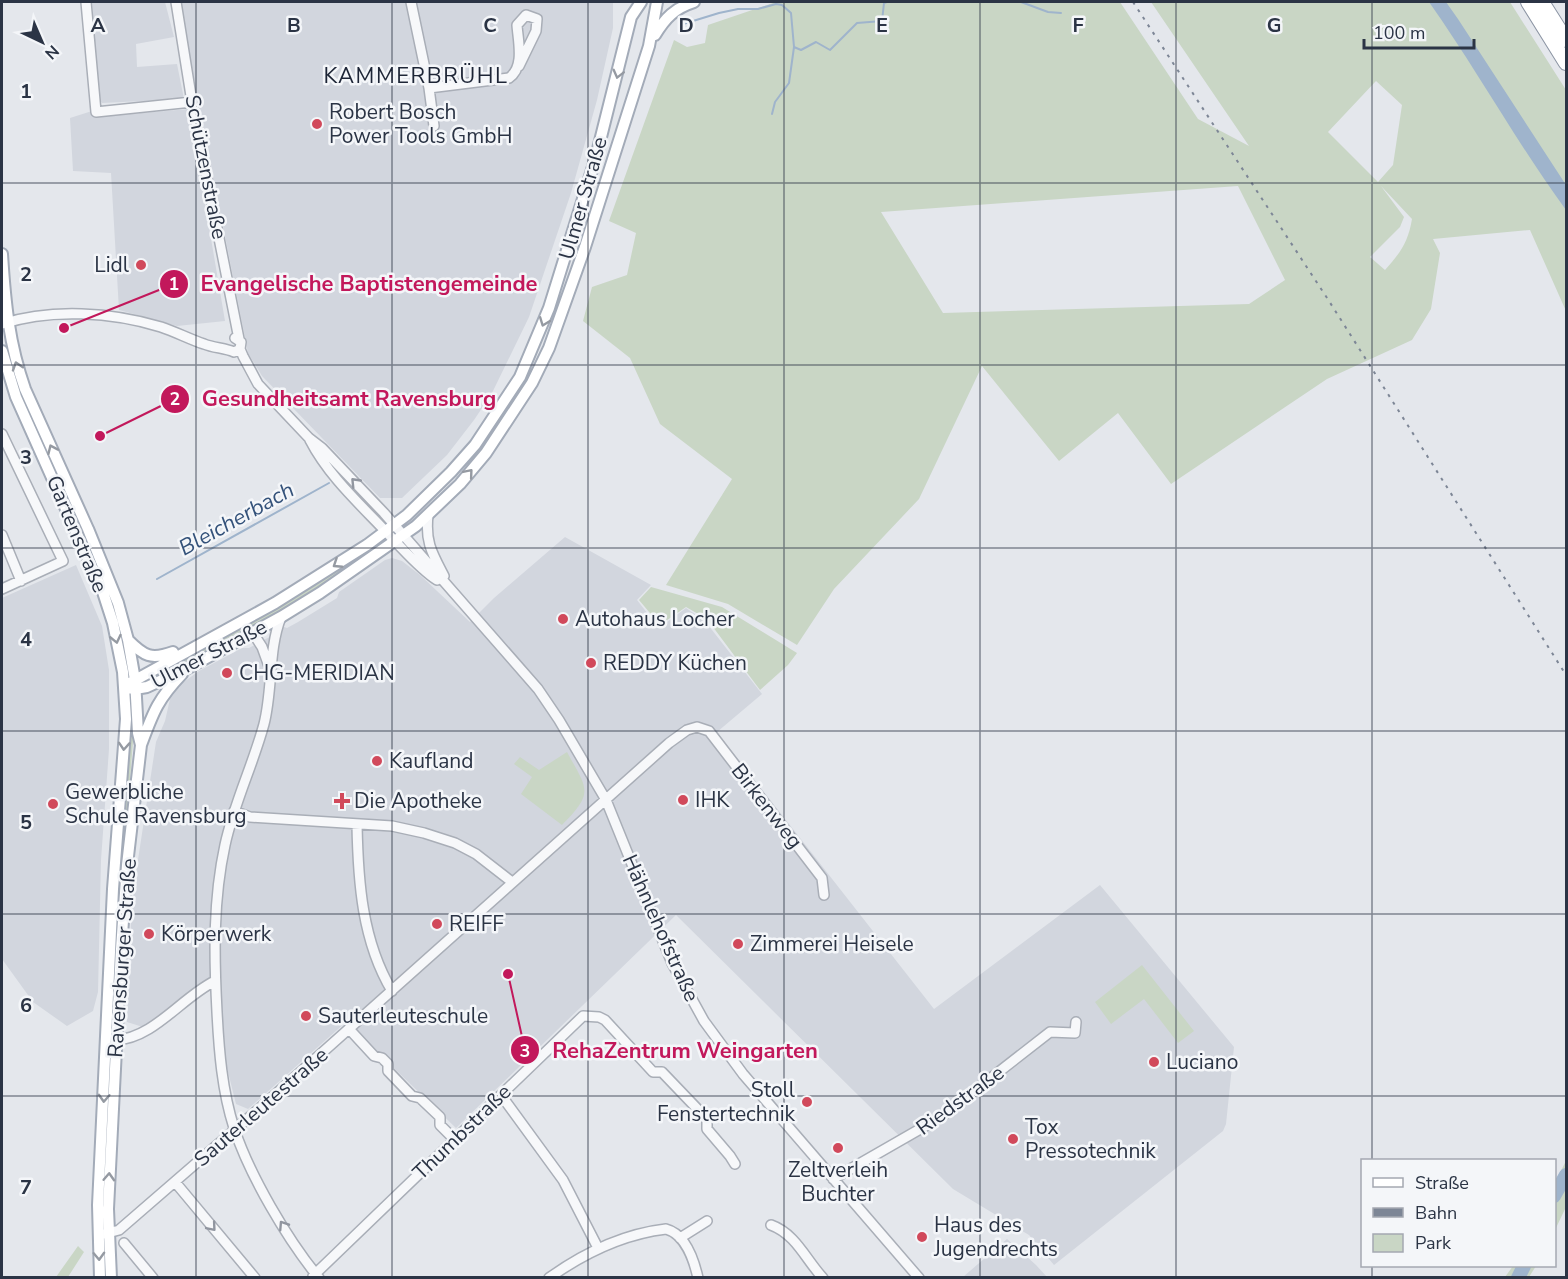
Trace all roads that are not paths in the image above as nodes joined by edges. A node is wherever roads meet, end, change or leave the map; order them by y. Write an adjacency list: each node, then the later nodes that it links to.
1 (86, 2): 16 (street)
2 (176, 2): 16 (street, Schützenstraße)
3 (411, 2): 15 (street)
4 (628, 2): 10 (main road)
5 (641, 2): 10 (main road, Ulmer Straße)
6 (657, 2): 12 (main road, Ulmer Straße)
7 (694, 2): 12 (main road)
8 (1528, 2): 13 (highway)
9 (1542, 2): 11 (highway)
10 (631, 17): 24 (main road, Ulmer Straße, one-way to 24)
11 (1566, 40)
12 (649, 45): 23 (main road, Ulmer Straße, one-way to 12)
13 (1566, 63)
14 (519, 66): 14 (street); 15 (street)
15 (429, 88): 17 (street)
16 (192, 102): 20 (street, Schützenstraße)
17 (434, 126)
18 (2, 254): 19 (main road, Gartenstraße)
19 (4, 323): 20 (street); 32 (main road, Gartenstraße, one-way to 19)
20 (235, 345): 24 (street, Schützenstraße)
21 (2, 351): 36 (main road, Gartenstraße, one-way to 36)
22 (2, 434): 27 (street)
23 (428, 515): 26 (main road, Ulmer Straße); 29 (street)
24 (390, 528): 26 (street); 33 (main road, Ulmer Straße, one-way to 33)
25 (2, 535): 27 (street)
26 (400, 538): 29 (street); 30 (main road, Ulmer Straße)
27 (21, 580): 28 (street)
28 (2, 589)
29 (450, 589): 39 (street, Hähnlehofstraße)
30 (281, 617): 31 (main road, Ulmer Straße); 35 (street)
31 (253, 633): 34 (main road, Ulmer Straße); 35 (street)
32 (130, 643): 33 (main road); 36 (main road, Ravensburger Straße)
33 (199, 644): 36 (main road, Ulmer Straße)
34 (186, 669): 36 (main road, Ulmer Straße); 38 (main road)
35 (271, 671): 40 (street)
36 (131, 686): 38 (main road, Ravensburger Straße); 57 (main road, Ravensburger Straße, one-way to 57)
37 (697, 727): 39 (street, Sauterleutestraße); 43 (street, Birkenweg)
38 (141, 746): 48 (main road, Ravensburger Straße)
39 (606, 800): 42 (street, Sauterleutestraße); 53 (street, Hähnlehofstraße)
40 (234, 811): 41 (street); 44 (street)
41 (357, 824): 42 (street); 45 (street)
42 (512, 882): 45 (street, Sauterleutestraße)
43 (824, 896)
44 (215, 981): 48 (street); 50 (street)
45 (392, 991): 47 (street, Sauterleutestraße)
46 (1076, 1022): 53 (street, Riedstraße)
47 (350, 1030): 50 (street, Sauterleutestraße); 51 (street)
48 (116, 1040): 57 (main road, Ravensburger Straße, one-way to 48)
49 (501, 1095): 51 (street, Thumbstraße); 52 (street, Thumbstraße); 60 (street)
50 (235, 1130): 54 (street, Sauterleutestraße); 61 (street, one-way to 50)
51 (454, 1139): 61 (street, Thumbstraße)
52 (735, 1164)
53 (833, 1179): 69 (street, Hähnlehofstraße)
54 (175, 1182): 57 (street, Sauterleutestraße); 65 (street, one-way to 65)
55 (707, 1221): 58 (street)
56 (771, 1225): 68 (street)
57 (103, 1234): 62 (main road, Ravensburger Straße, one-way to 62); 63 (main road, Ravensburger Straße)
58 (680, 1238): 60 (street); 67 (street)
59 (124, 1243): 64 (street)
60 (598, 1248): 66 (street)
61 (315, 1276)
62 (100, 1278)
63 (111, 1278)
64 (153, 1278)
65 (255, 1278)
66 (549, 1278)
67 (698, 1278)
68 (823, 1278)
69 (919, 1278)

